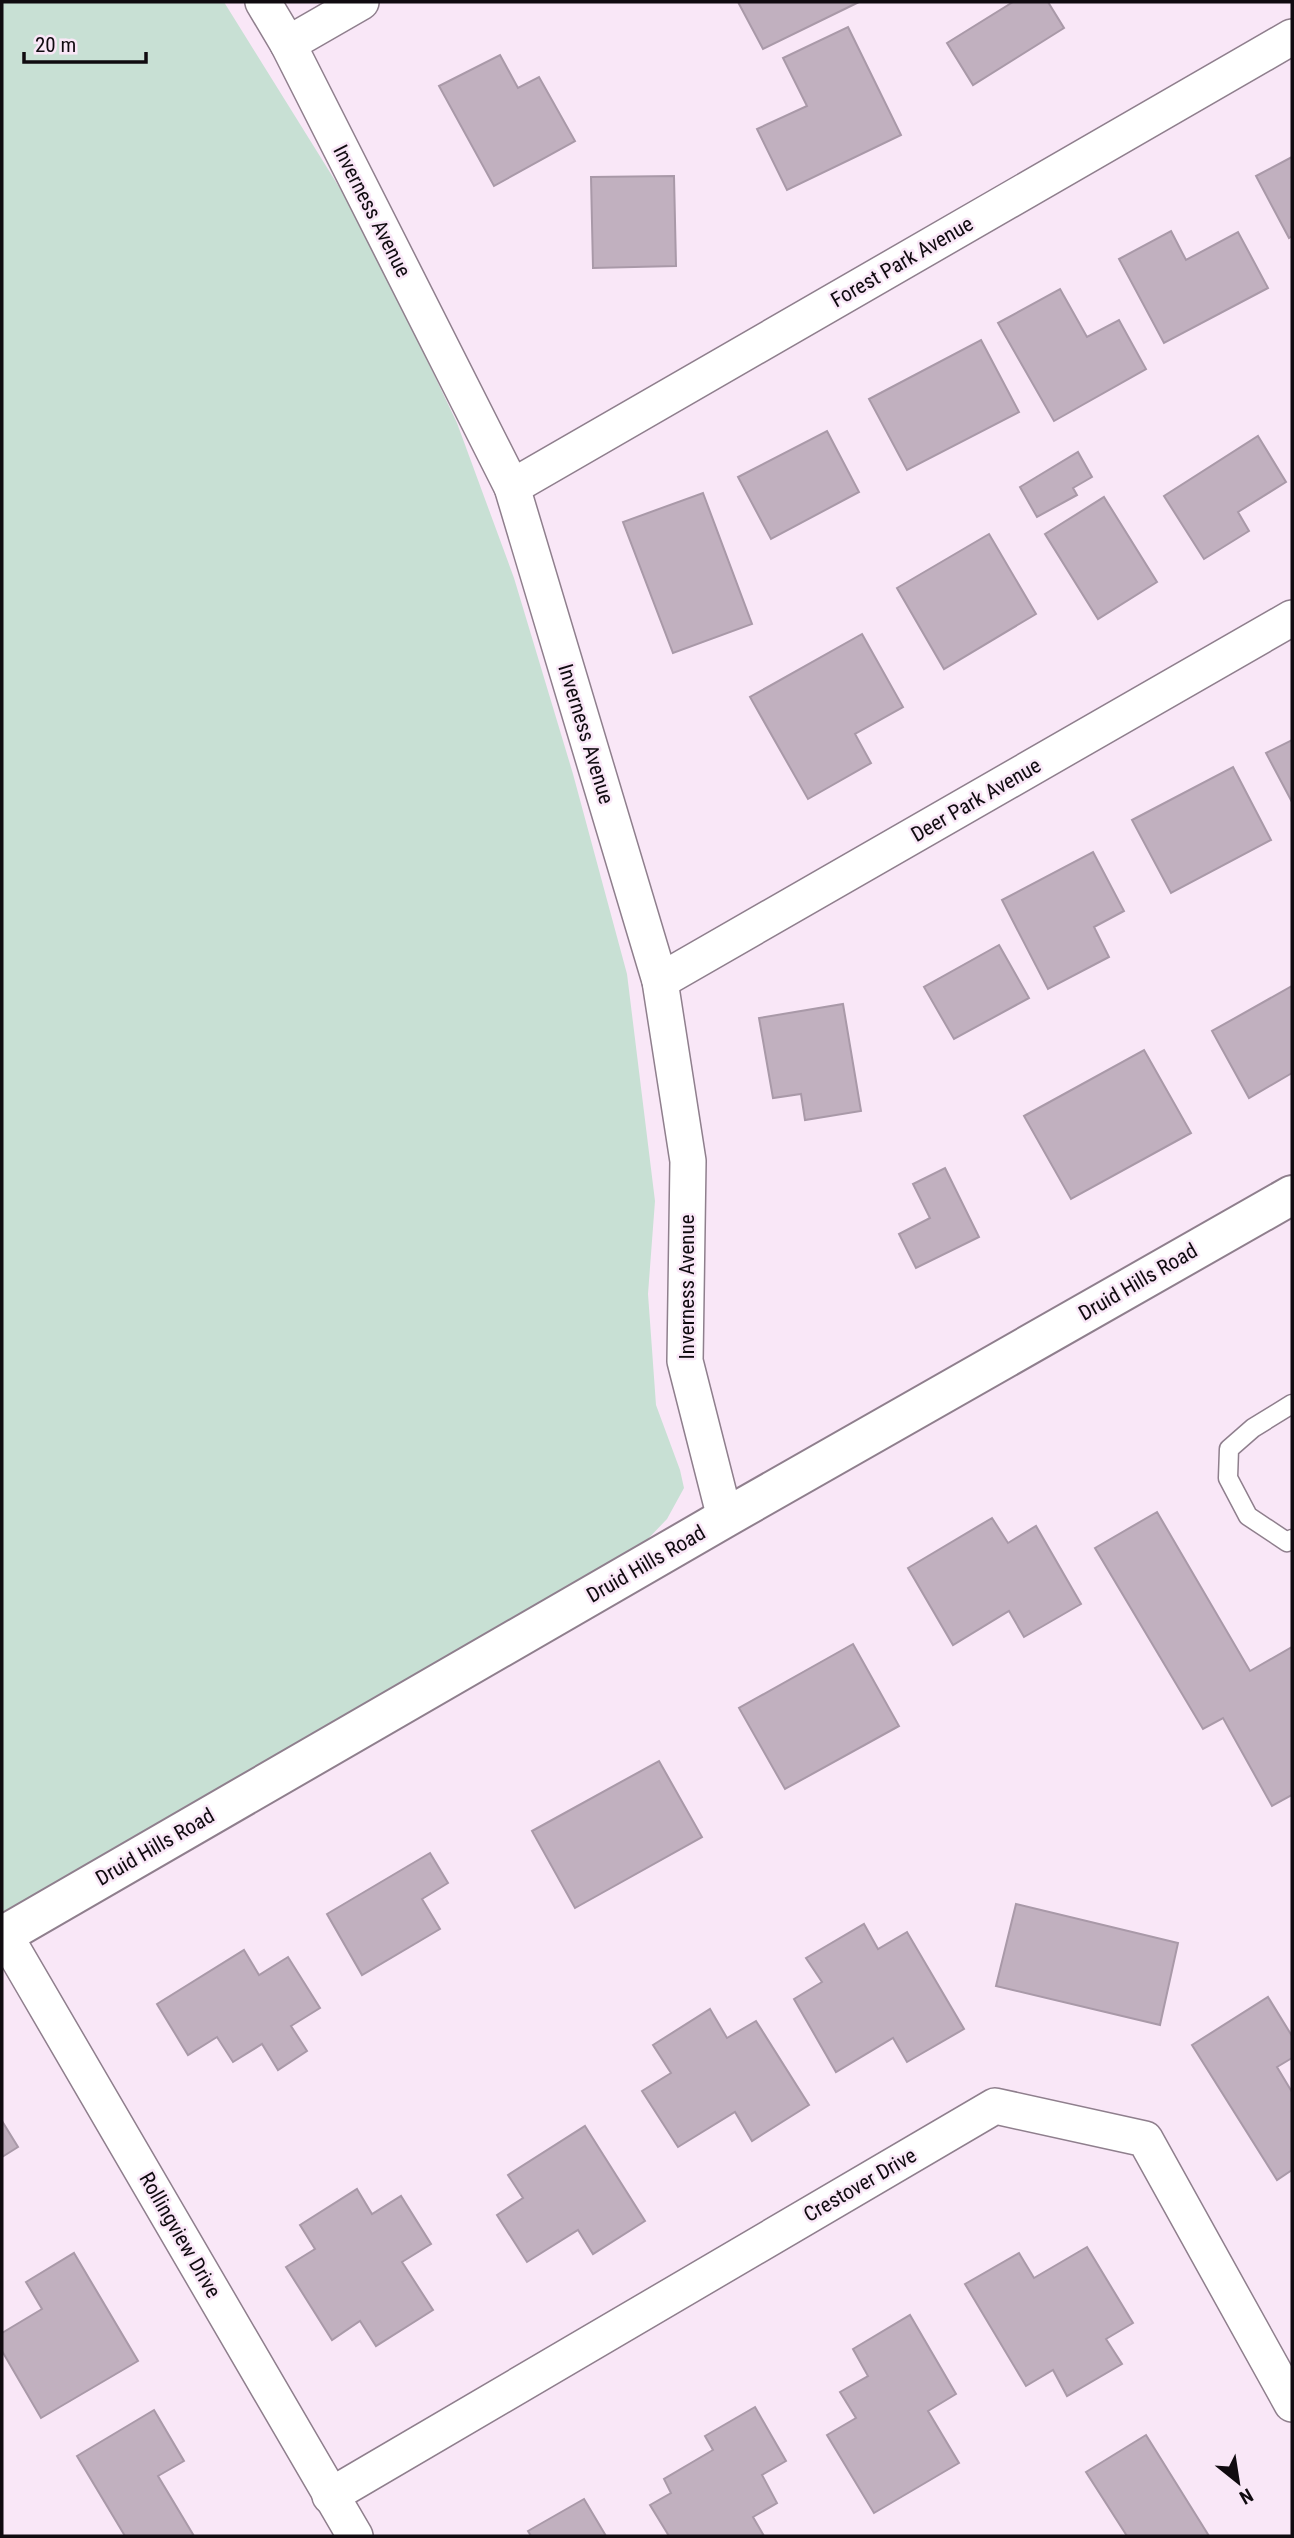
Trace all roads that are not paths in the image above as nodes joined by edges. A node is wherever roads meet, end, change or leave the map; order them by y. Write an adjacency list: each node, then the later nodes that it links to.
1 (264, 2): 4 (street, Inverness Avenue)
2 (361, 2): 4 (street)
3 (1292, 37): 5 (street, Forest Park Avenue)
4 (288, 44): 5 (street, Inverness Avenue)
5 (512, 487): 7 (street, Inverness Avenue)
6 (1292, 618): 7 (street, Deer Park Avenue)
7 (660, 981): 10 (street, Inverness Avenue)
8 (1292, 1195): 10 (street, Druid Hills Road)
9 (1292, 1404): 11 (lane)
10 (725, 1518): 12 (street, Druid Hills Road)
11 (1292, 1539)
12 (3, 1935): 14 (street, Rollingview Drive)
13 (1292, 2404): 14 (street, Crestover Drive)
14 (330, 2496): 15 (street, Rollingview Drive)
15 (355, 2536)

